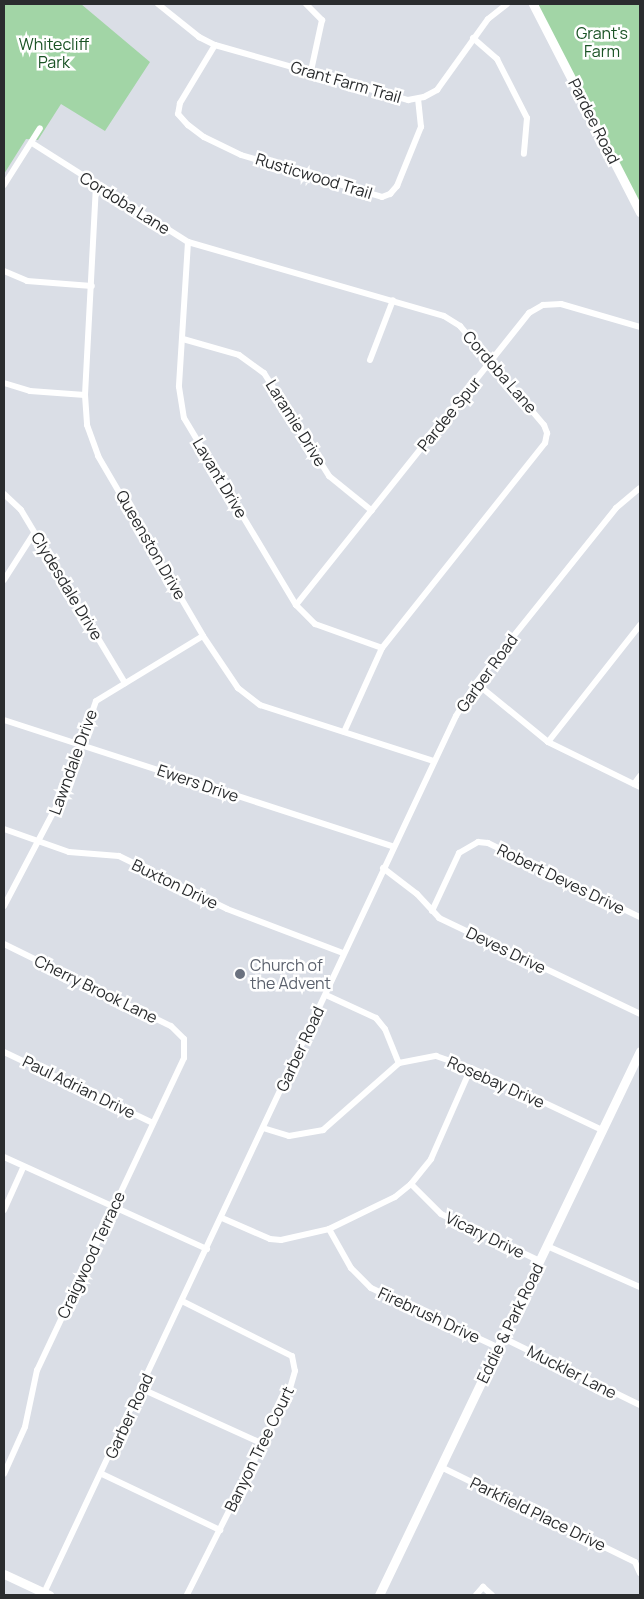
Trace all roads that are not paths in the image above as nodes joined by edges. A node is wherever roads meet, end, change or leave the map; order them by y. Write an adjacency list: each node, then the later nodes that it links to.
1 (306, 4): 7 (street)
2 (507, 4): 5 (street, Grant Farm Trail)
3 (533, 4): 14 (street, Pardee Road)
4 (162, 5): 6 (street, Grant Farm Trail)
5 (474, 38): 8 (street, Grant Farm Trail); 11 (street)
6 (215, 45): 7 (street, Grant Farm Trail); 8 (street, Rusticwood Trail)
7 (312, 71): 8 (street, Grant Farm Trail)
8 (418, 99)
9 (40, 128): 10 (street)
10 (32, 142): 12 (street); 13 (street, Cordoba Lane)
11 (524, 154)
12 (4, 185)
13 (96, 185): 15 (street, Cordoba Lane); 17 (street, Queenston Drive)
14 (640, 212)
15 (188, 242): 18 (street, Cordoba Lane); 20 (street, Lavant Drive)
16 (4, 270): 17 (street)
17 (92, 286): 24 (street, Queenston Drive)
18 (393, 300): 21 (street); 22 (street, Cordoba Lane)
19 (640, 326): 22 (street, Pardee Spur)
20 (183, 339): 27 (street, Laramie Drive); 30 (street, Lavant Drive)
21 (370, 360)
22 (490, 363): 27 (street, Pardee Spur); 33 (street, Cordoba Lane)
23 (4, 383): 24 (street)
24 (85, 395): 32 (street, Queenston Drive)
25 (640, 488): 35 (street, Garber Road)
26 (4, 494): 28 (street, Clydesdale Drive)
27 (372, 511): 30 (street, Pardee Spur)
28 (34, 533): 29 (street); 34 (street, Clydesdale Drive)
29 (4, 580)
30 (296, 604): 33 (street, Lavant Drive)
31 (640, 625): 38 (street)
32 (203, 636): 34 (street, Lawndale Drive); 37 (street, Queenston Drive)
33 (382, 648): 37 (street, Cordoba Lane)
34 (125, 683): 39 (street, Lawndale Drive)
35 (476, 683): 38 (street); 40 (street, Garber Road)
36 (4, 720): 39 (street, Ewers Drive)
37 (344, 732): 40 (street, Queenston Drive)
38 (548, 742): 42 (street)
39 (80, 745): 44 (street, Lawndale Drive); 45 (street, Ewers Drive)
40 (433, 761): 45 (street, Garber Road)
41 (640, 776): 42 (street)
42 (637, 785)
43 (4, 829): 44 (street, Buxton Drive)
44 (38, 842): 47 (street, Lawndale Drive); 51 (street, Buxton Drive)
45 (392, 846): 46 (street, Garber Road)
46 (383, 868): 48 (street, Deves Drive); 51 (street, Garber Road)
47 (4, 906)
48 (432, 911): 49 (street, Robert Deves Drive); 53 (street, Deves Drive)
49 (640, 917)
50 (4, 944): 54 (street, Cherry Brook Lane)
51 (343, 953): 52 (street, Garber Road)
52 (326, 994): 57 (street); 60 (street, Garber Road)
53 (640, 1014)
54 (184, 1039): 59 (street, Craigwood Terrace)
55 (640, 1051): 61 (street, Eddie & Park Road)
56 (4, 1052): 59 (street, Paul Adrian Drive)
57 (399, 1062): 58 (street, Rosebay Drive); 60 (street)
58 (471, 1068): 61 (street, Rosebay Drive); 64 (street)
59 (154, 1123): 65 (street, Craigwood Terrace)
60 (263, 1128): 67 (street, Garber Road)
61 (602, 1130): 69 (street, Eddie & Park Road)
62 (4, 1157): 63 (street)
63 (23, 1168): 65 (street); 66 (street)
64 (411, 1184): 68 (street); 71 (street, Vicary Drive)
65 (114, 1205): 70 (street); 80 (street, Craigwood Terrace)
66 (4, 1210)
67 (222, 1218): 68 (street); 70 (street, Garber Road)
68 (329, 1229): 75 (street, Firebrush Drive)
69 (547, 1246): 71 (street, Eddie & Park Road); 72 (street)
70 (207, 1249): 73 (street, Garber Road)
71 (540, 1262): 74 (street, Eddie & Park Road)
72 (640, 1287)
73 (182, 1301): 76 (street, Garber Road); 78 (street, Banyon Tree Court)
74 (503, 1338): 75 (street, Eddie & Park Road); 77 (street, Muckler Lane)
75 (498, 1348): 79 (street, Eddie & Park Road)
76 (142, 1389): 78 (street); 81 (street, Garber Road)
77 (640, 1405)
78 (263, 1444): 82 (street, Banyon Tree Court)
79 (441, 1467): 83 (street, Parkfield Place Drive); 88 (street, Eddie & Park Road)
80 (4, 1474)
81 (102, 1474): 82 (street); 86 (street, Garber Road)
82 (220, 1530): 87 (street, Banyon Tree Court)
83 (638, 1560): 84 (street, Parkfield Place Drive)
84 (640, 1573)
85 (4, 1574): 86 (street)
86 (47, 1594)
87 (187, 1595)
88 (379, 1595)
89 (476, 1595): 90 (street)
90 (492, 1595)

